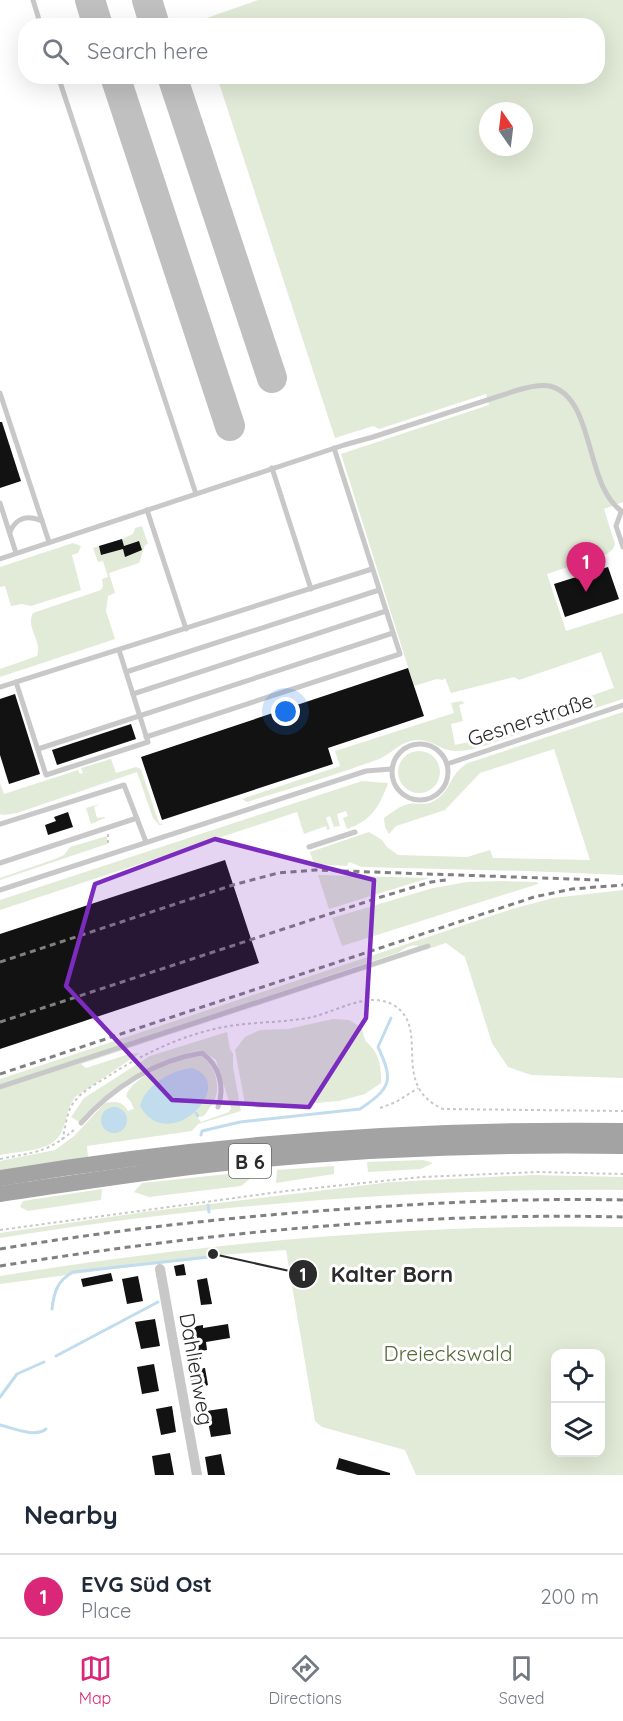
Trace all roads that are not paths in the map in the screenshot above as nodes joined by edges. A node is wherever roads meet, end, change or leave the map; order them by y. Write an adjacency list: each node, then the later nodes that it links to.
1 (33, 0): 2 (lane)
2 (39, 18)
3 (61, 84): 7 (lane)
4 (0, 393): 11 (lane)
5 (334, 448): 6 (lane); 10 (lane); 17 (lane)
6 (272, 468): 7 (lane); 18 (lane)
7 (196, 494): 9 (lane)
8 (0, 503): 12 (lane)
9 (147, 510): 13 (lane); 21 (lane)
10 (622, 512): 14 (lane)
11 (42, 521): 12 (lane); 13 (lane)
12 (9, 532): 15 (lane)
13 (49, 542): 15 (lane)
14 (623, 547)
15 (16, 553): 16 (lane)
16 (0, 559)
17 (372, 569): 18 (lane); 19 (lane)
18 (311, 589): 21 (lane)
19 (379, 590): 20 (lane); 24 (lane)
20 (386, 611): 22 (lane); 27 (lane)
21 (186, 628): 23 (lane)
22 (393, 633): 29 (lane); 30 (lane)
23 (118, 650): 24 (lane); 25 (lane)
24 (126, 672): 27 (lane)
25 (16, 682): 26 (lane); 31 (lane)
26 (0, 687)
27 (133, 694): 29 (lane)
28 (623, 705): 32 (lane, Gesnerstraße)
29 (140, 716): 30 (lane); 31 (lane)
30 (147, 739): 31 (lane)
31 (38, 749)
32 (447, 764): 33 (lane); 33 (lane)
33 (391, 769): 37 (lane)
34 (136, 818): 35 (lane); 37 (lane); 39 (lane)
35 (0, 824)
36 (354, 832): 38 (lane)
37 (146, 842): 40 (lane)
38 (309, 847)
39 (0, 863)
40 (0, 890)
41 (428, 946): 42 (lane)
42 (0, 1087)
43 (218, 1107): 44 (lane)
44 (81, 1123)
45 (623, 1131): 46 (main road, B 6)
46 (500, 1139): 47 (main road, B 6); 48 (main road, B 6); 49 (main road, B 6)
47 (623, 1146)
48 (0, 1178)
49 (0, 1194)
50 (160, 1269): 51 (street, Dahlienweg)
51 (197, 1475)

